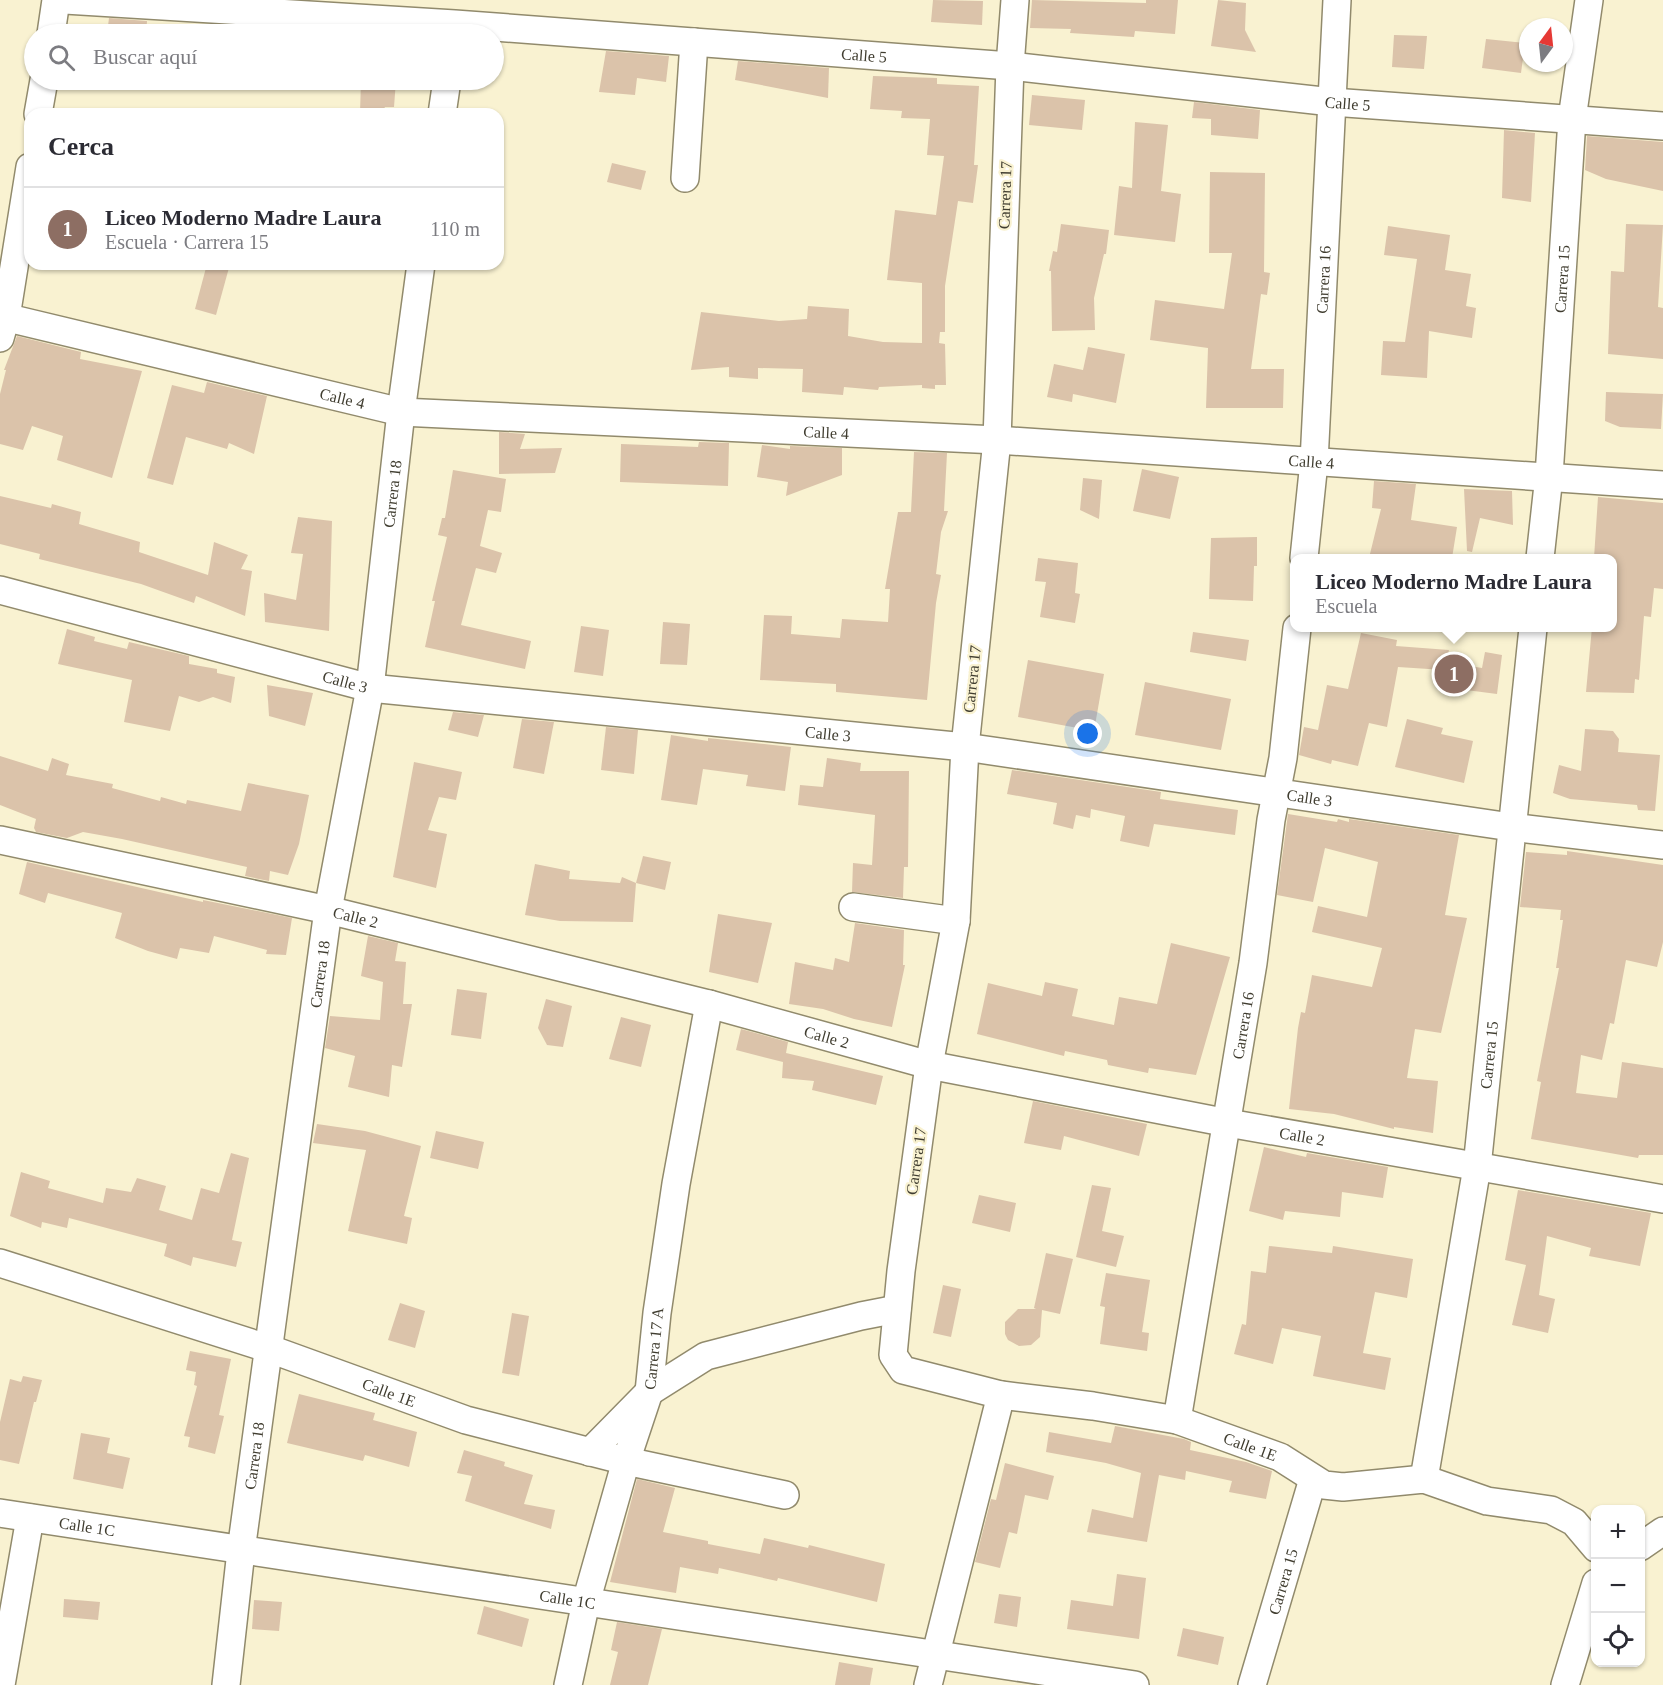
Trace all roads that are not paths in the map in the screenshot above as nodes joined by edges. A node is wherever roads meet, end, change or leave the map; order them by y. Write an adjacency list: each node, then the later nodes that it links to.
1 (56, 0): 7 (street)
2 (65, 0): 6 (street, Calle 5)
3 (1015, 0): 11 (street, Carrera 17)
4 (1337, 0): 14 (street, Carrera 16)
5 (1588, 0): 17 (street, Carrera 15)
6 (455, 20): 8 (street, Calle 5)
7 (52, 24)
8 (498, 24)
9 (504, 25): 10 (street, Calle 5)
10 (694, 42): 11 (street, Calle 5); 19 (street)
11 (1010, 66): 14 (street, Calle 5); 24 (street, Carrera 17)
12 (42, 90): 15 (street)
13 (446, 90): 16 (street)
14 (1332, 102): 17 (street, Calle 5); 25 (street, Carrera 16)
15 (39, 108)
16 (443, 108)
17 (1572, 119): 18 (street, Calle 5); 26 (street, Carrera 15)
18 (1663, 126)
19 (685, 178)
20 (24, 201): 22 (street)
21 (420, 270): 23 (street, Carrera 18)
22 (2, 324): 23 (street, Calle 4)
23 (401, 412): 24 (street, Calle 4); 33 (street, Carrera 18)
24 (997, 440): 25 (street, Calle 4); 34 (street, Carrera 17)
25 (1314, 462): 26 (street, Calle 4); 28 (street, Carrera 16)
26 (1549, 476): 27 (street, Calle 4); 29 (street, Carrera 15)
27 (1663, 485)
28 (1304, 554)
29 (1540, 554)
30 (0, 590): 33 (street, Calle 3)
31 (1296, 632): 35 (street, Carrera 16)
32 (1532, 632): 36 (street, Carrera 15)
33 (370, 688): 34 (street, Calle 3); 40 (street, Carrera 18)
34 (966, 747): 35 (street, Calle 3); 41 (street, Carrera 17)
35 (1278, 792): 36 (street, Calle 3); 44 (street, Carrera 16)
36 (1511, 827): 38 (street, Calle 3); 45 (street, Carrera 15)
37 (0, 840): 40 (street, Calle 2)
38 (1663, 845)
39 (853, 907): 41 (street)
40 (328, 910): 42 (street, Calle 2); 49 (street, Carrera 18)
41 (956, 921): 43 (street, Carrera 17)
42 (709, 1004): 43 (street, Calle 2); 51 (street, Carrera 17 A)
43 (929, 1065): 44 (street, Calle 2); 48 (street, Carrera 17)
44 (1228, 1123): 45 (street, Calle 2); 53 (street, Carrera 16)
45 (1477, 1167): 46 (street, Calle 2); 57 (street, Carrera 15)
46 (1663, 1199)
47 (0, 1263): 49 (street, Calle 1E)
48 (897, 1310): 50 (street, Carrera 17); 51 (street)
49 (270, 1349): 54 (street, Calle 1E); 64 (street, Carrera 18)
50 (893, 1355): 52 (street, Calle 1E)
51 (650, 1392): 54 (street); 55 (street, Carrera 17 A)
52 (1001, 1395): 53 (street, Calle 1E); 67 (street)
53 (1177, 1420): 56 (street, Calle 1E)
54 (590, 1452): 55 (street, Calle 1E)
55 (626, 1461): 58 (street, Calle 1E); 66 (street, Carrera 17 A)
56 (1313, 1479): 57 (street, Calle 1E); 73 (street, Carrera 15)
57 (1424, 1479): 62 (street, Calle 1E)
58 (785, 1495)
59 (0, 1513): 60 (street, Calle 1C)
60 (30, 1518): 64 (street, Calle 1C); 68 (street)
61 (1663, 1532): 63 (street)
62 (1591, 1542)
63 (1645, 1544)
64 (241, 1551): 66 (street, Calle 1C); 69 (street, Carrera 18)
65 (1591, 1599): 74 (street)
66 (586, 1602): 67 (street, Calle 1C); 70 (street, Carrera 17 A)
67 (936, 1657): 71 (street); 72 (street, Calle 1C)
68 (1, 1685)
69 (226, 1685)
70 (568, 1685)
71 (928, 1685)
72 (1135, 1685)
73 (1252, 1685)
74 (1565, 1685)

